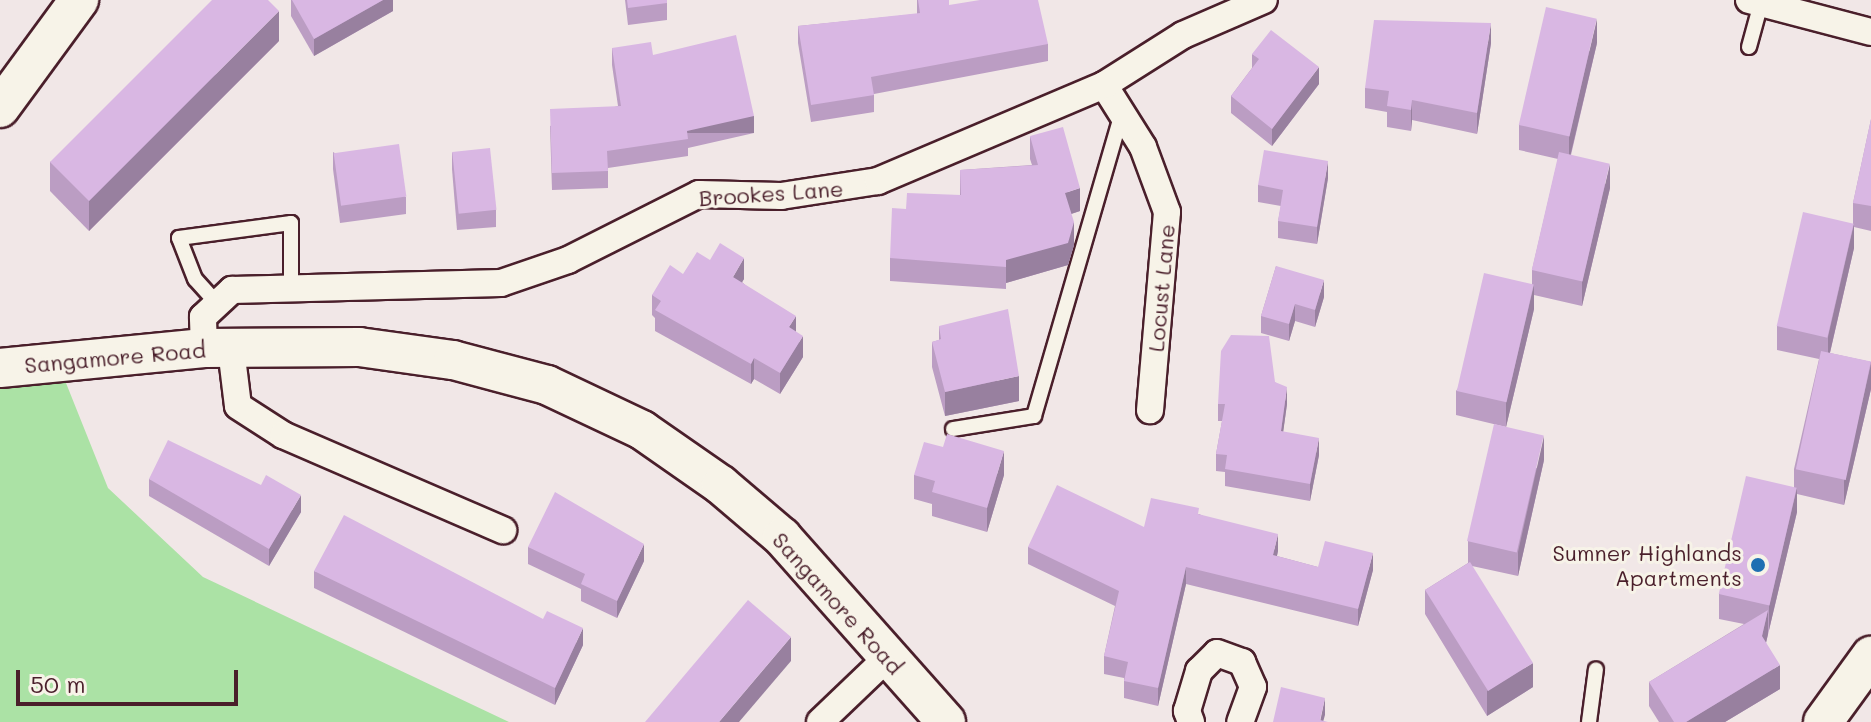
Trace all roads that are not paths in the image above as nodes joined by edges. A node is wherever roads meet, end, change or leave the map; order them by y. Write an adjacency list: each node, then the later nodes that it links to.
1 (79, 0): 7 (street)
2 (1264, 0): 6 (street, Brookes Lane)
3 (1755, 2): 4 (street); 5 (lane)
4 (1871, 32)
5 (1749, 47)
6 (1104, 85): 8 (street, Locust Lane); 9 (street, Brookes Lane)
7 (0, 108)
8 (1122, 114): 13 (street, Locust Lane); 14 (lane)
9 (291, 285): 10 (street, Brookes Lane); 10 (lane)
10 (214, 300): 11 (street)
11 (218, 348): 12 (street, Sangamore Road); 15 (street, Sangamore Road); 17 (street, Sangamore Road)
12 (0, 368)
13 (1150, 410)
14 (953, 429)
15 (503, 530)
16 (1871, 656): 24 (street)
17 (887, 658): 19 (street); 20 (street, Sangamore Road)
18 (1596, 669): 23 (lane)
19 (820, 722)
20 (946, 722)
21 (1191, 722): 22 (street)
22 (1240, 722)
23 (1589, 722)
24 (1823, 722)

